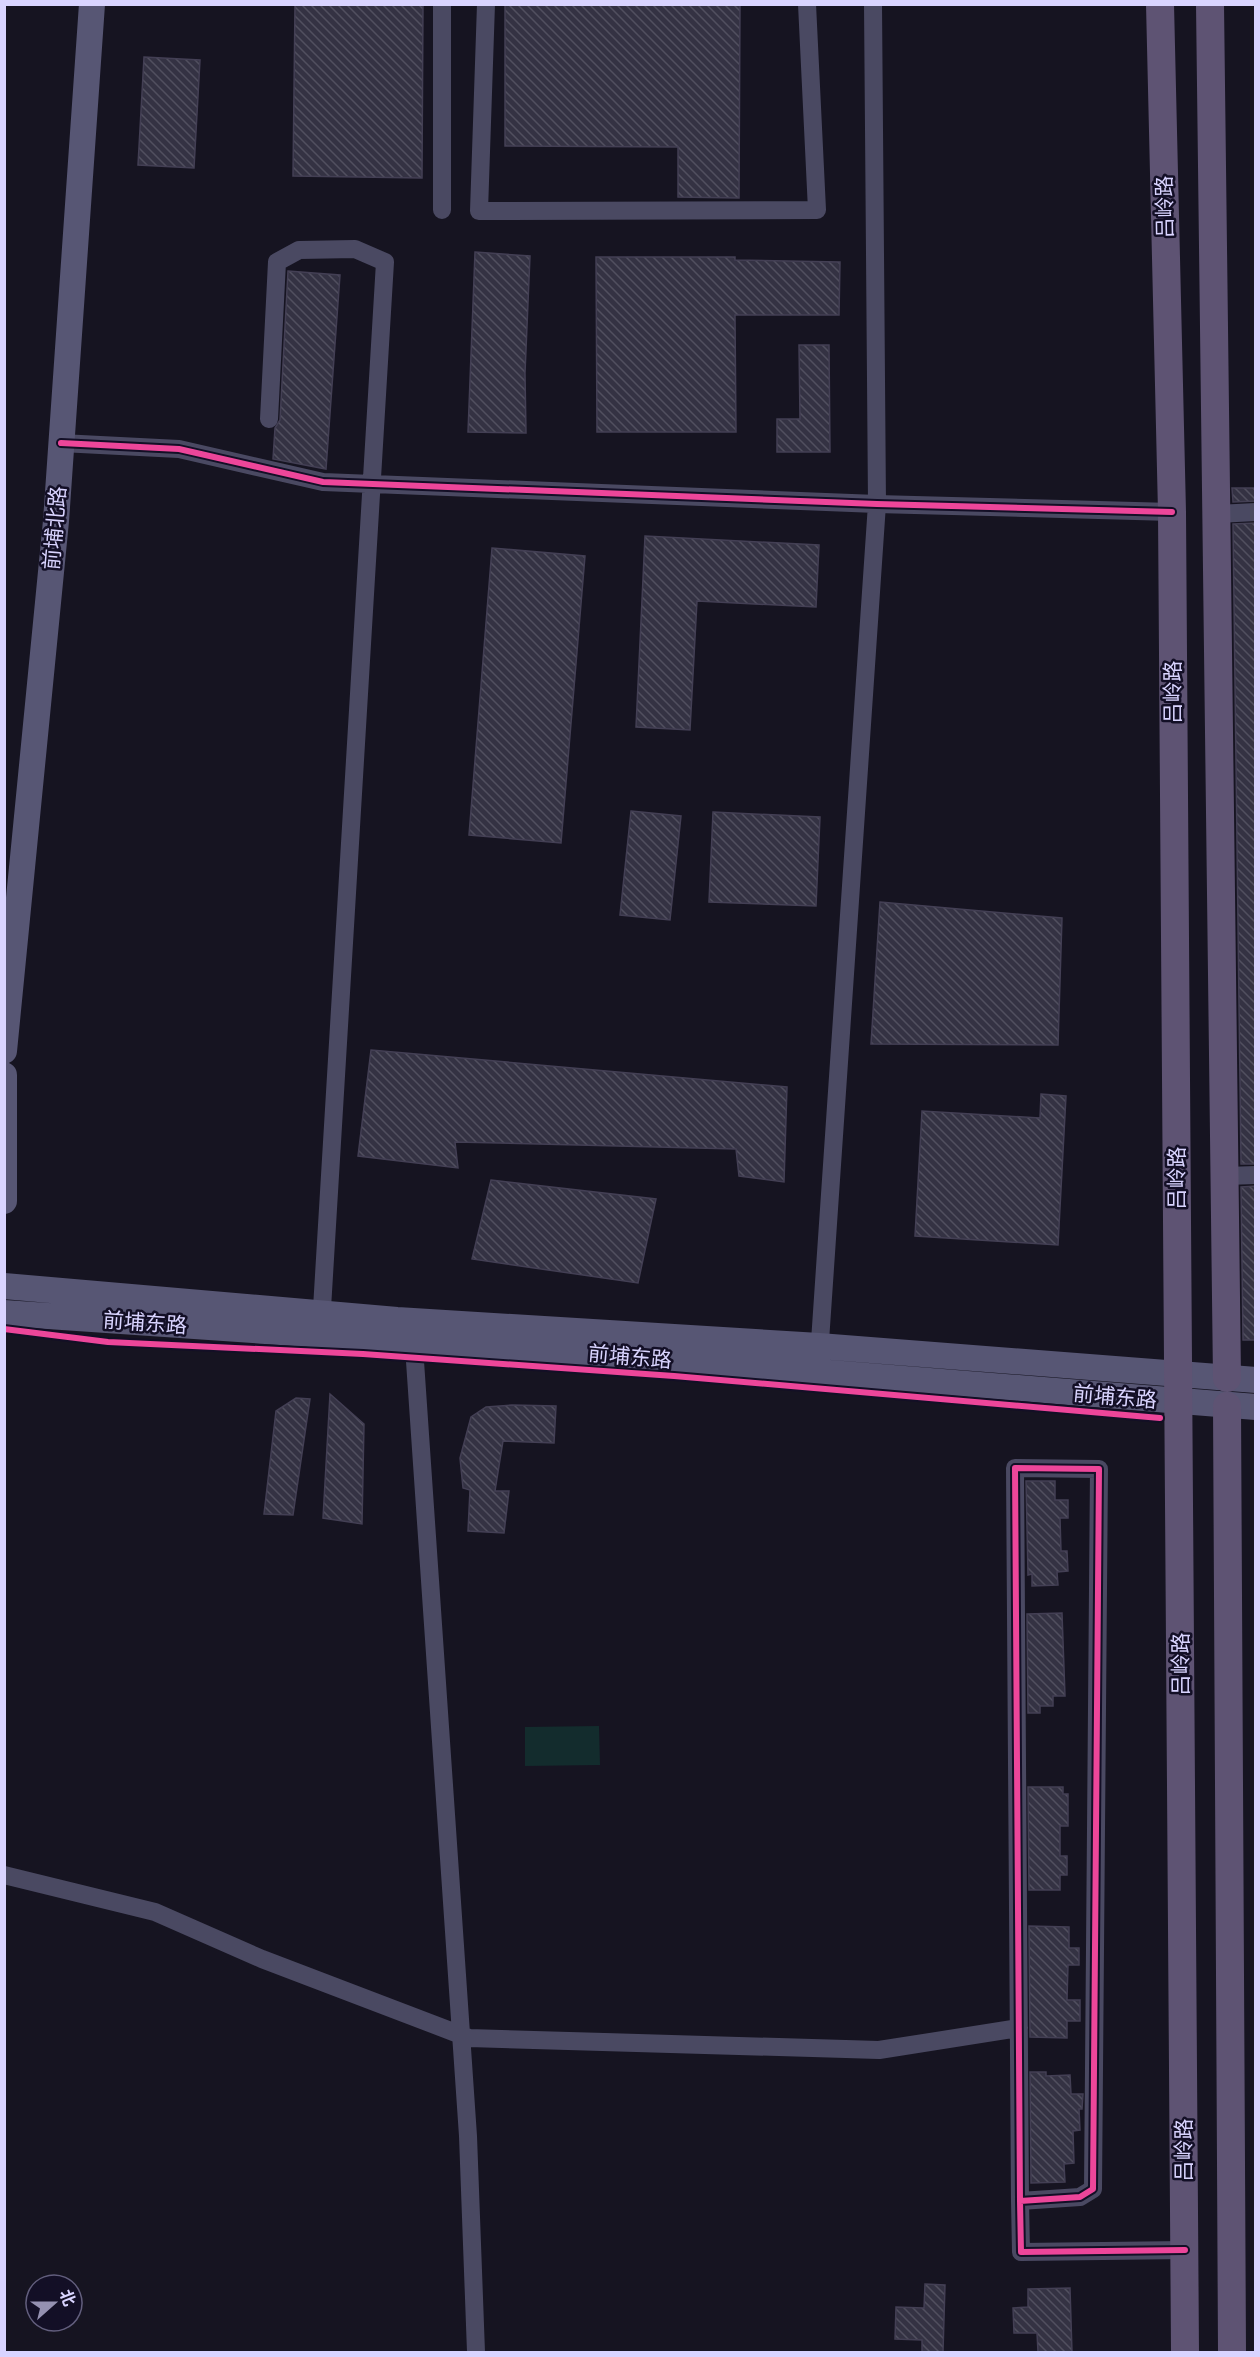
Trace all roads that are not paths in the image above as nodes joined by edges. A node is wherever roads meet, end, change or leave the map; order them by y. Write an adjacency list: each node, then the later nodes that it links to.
1 (92, 4): 10 (main road, 前埔北路)
2 (442, 4): 8 (street)
3 (486, 4): 4 (street)
4 (807, 4)
5 (873, 4): 12 (street)
6 (1160, 4): 13 (main road, 吕岭路)
7 (1210, 4): 15 (main road)
8 (442, 210)
9 (269, 419): 11 (street)
10 (61, 443): 11 (street); 16 (main road, 前埔北路)
11 (372, 484): 12 (street); 23 (street)
12 (877, 504): 13 (street); 25 (street)
13 (1172, 512): 27 (main road, 吕岭路)
14 (1256, 513): 15 (street)
15 (1217, 514): 19 (main road)
16 (4, 1051)
17 (4, 1075): 20 (main road)
18 (1256, 1174): 19 (street)
19 (1226, 1176): 28 (main road)
20 (4, 1200)
21 (4, 1286): 23 (main road, 前埔东路)
22 (4, 1313): 23 (main road, 前埔东路)
23 (321, 1324): 24 (main road, 前埔东路)
24 (413, 1331): 25 (main road, 前埔东路); 26 (main road, 前埔东路); 35 (street)
25 (819, 1346): 26 (street); 27 (main road, 前埔东路)
26 (818, 1372): 30 (main road, 前埔东路)
27 (1178, 1374): 28 (main road, 前埔东路); 30 (main road, 吕岭路)
28 (1227, 1378): 29 (main road, 前埔东路); 31 (main road)
29 (1256, 1380)
30 (1178, 1402): 31 (main road, 前埔东路); 37 (main road, 吕岭路)
31 (1227, 1406): 32 (main road, 前埔东路); 40 (main road)
32 (1256, 1407)
33 (4, 1875): 35 (street)
34 (1019, 2028): 35 (street); 36 (street); 36 (street)
35 (461, 2035): 38 (street)
36 (1020, 2201): 37 (street)
37 (1185, 2250): 39 (main road, 吕岭路)
38 (476, 2352)
39 (1185, 2352)
40 (1232, 2352)

